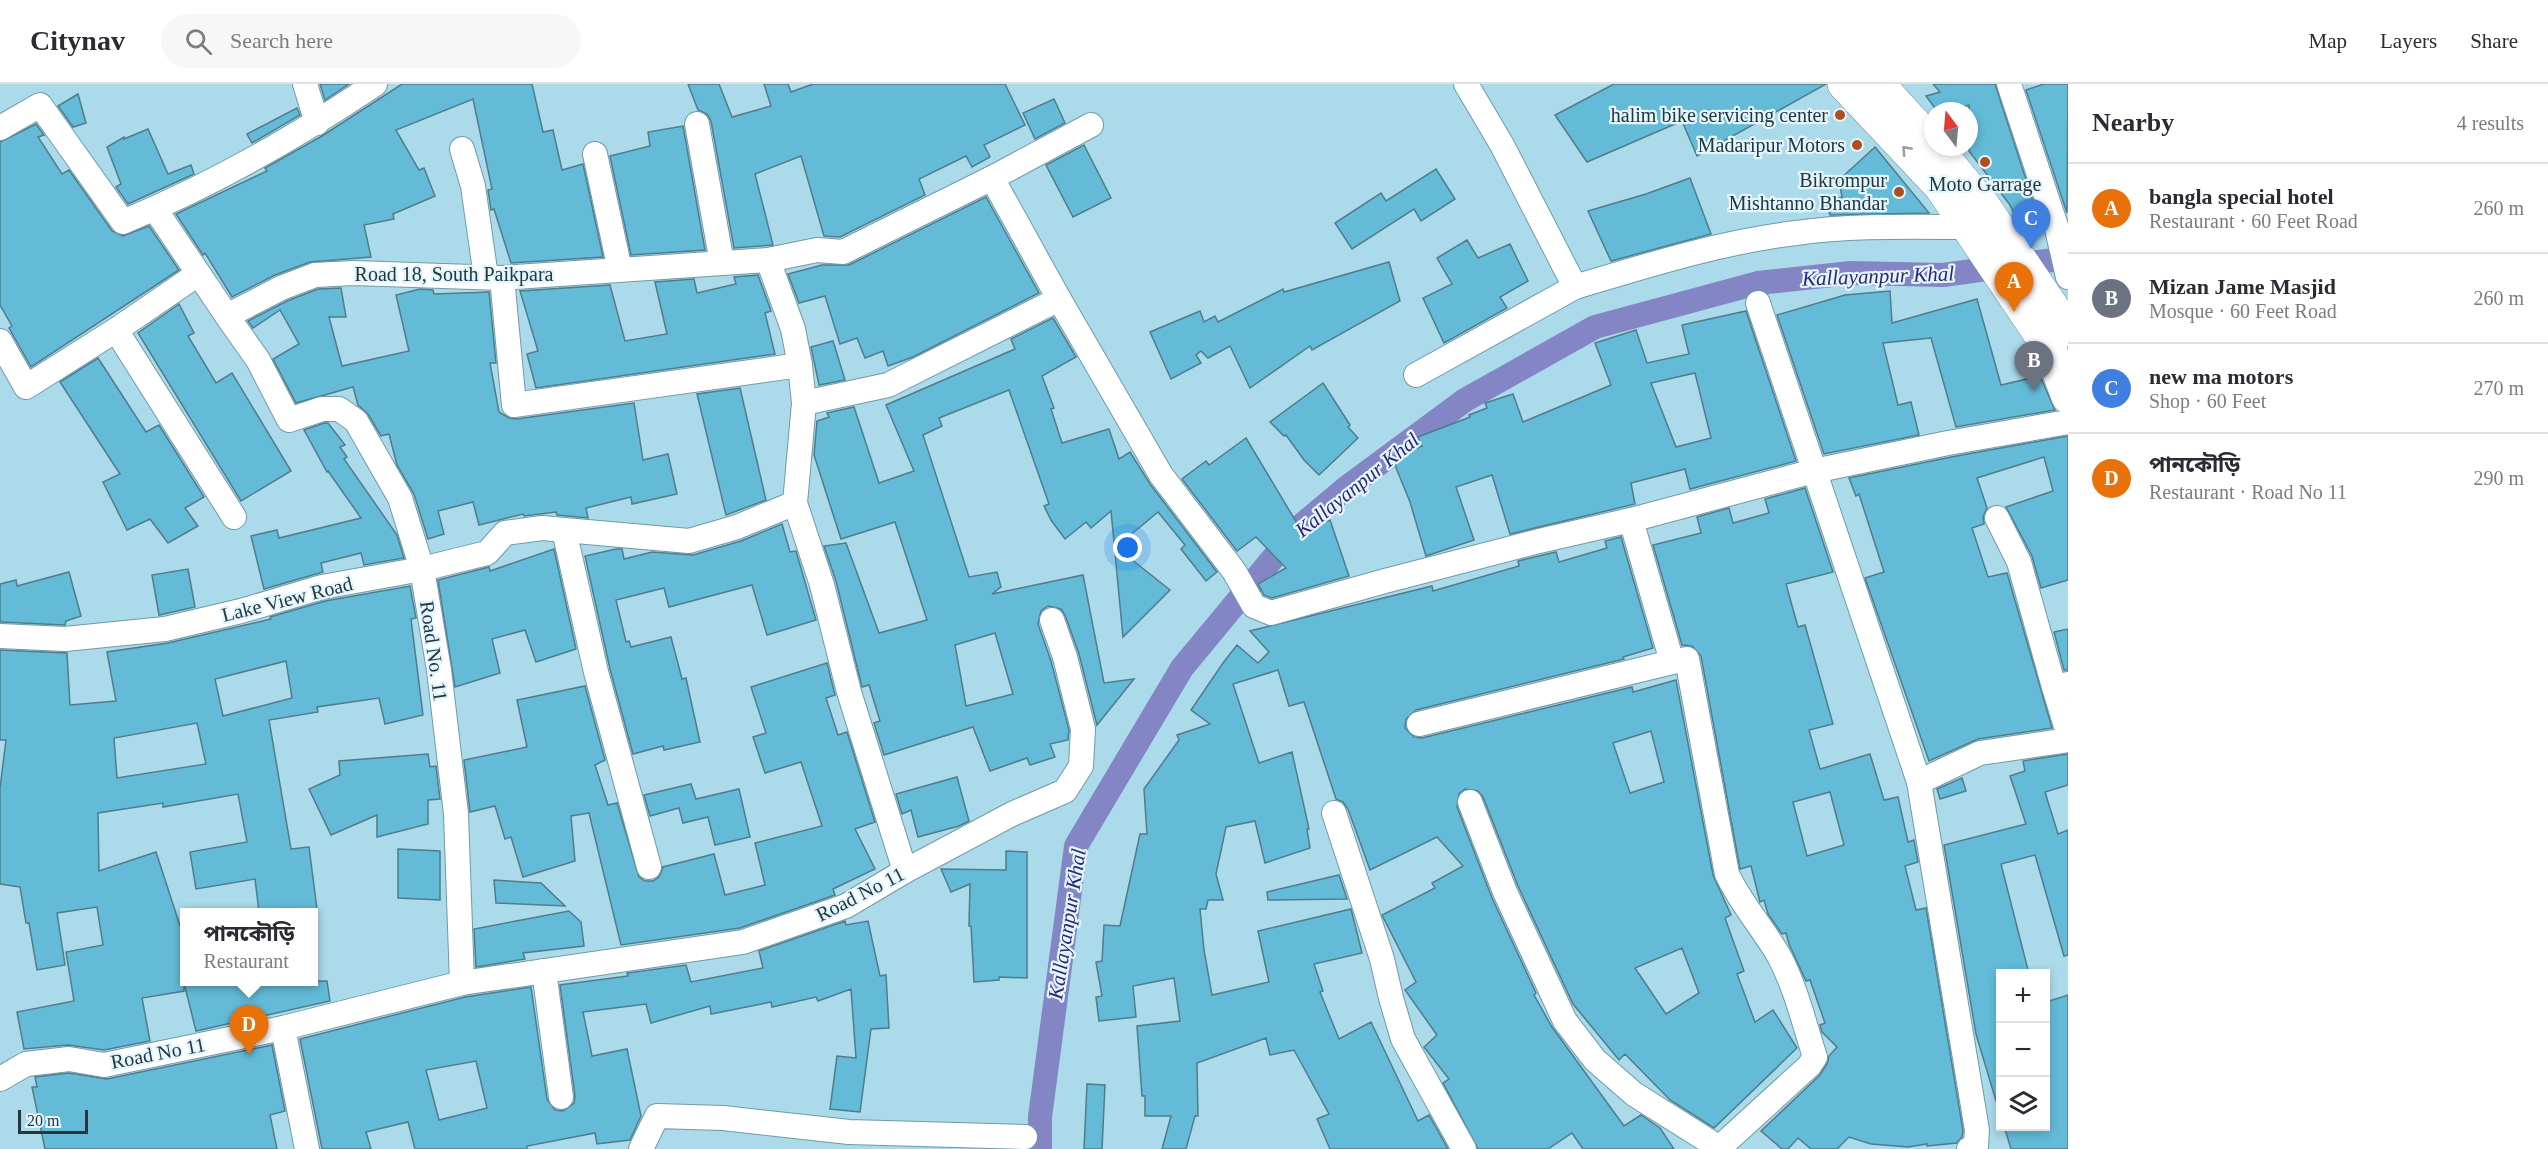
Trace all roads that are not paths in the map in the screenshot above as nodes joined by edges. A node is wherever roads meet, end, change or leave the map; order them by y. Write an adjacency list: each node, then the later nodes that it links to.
1 (305, 84): 7 (street)
2 (375, 84): 7 (street)
3 (1466, 84): 24 (street)
4 (1844, 84): 18 (street, one-way to 4)
5 (1878, 84): 11 (street)
6 (2009, 84): 17 (street)
7 (317, 123): 16 (street)
8 (697, 124): 20 (street)
9 (1091, 125): 15 (street, Road 18, South Paikpara)
10 (0, 128): 16 (street)
11 (1924, 135)
12 (462, 149): 23 (street)
13 (595, 154): 21 (street)
14 (1943, 156): 18 (street)
15 (992, 178): 19 (street, Road 18, South Paikpara); 26 (street)
16 (154, 209): 22 (street)
17 (2061, 230): 25 (street)
18 (1984, 235): 24 (street); 25 (street)
19 (768, 260): 20 (street, Road 18, South Paikpara); 32 (street)
20 (722, 263): 21 (street, Road 18, South Paikpara)
21 (620, 270): 23 (street, Road 18, South Paikpara)
22 (198, 274): 28 (street); 29 (street)
23 (494, 278): 28 (street, Road 18, South Paikpara); 32 (street)
24 (1575, 287): 33 (street)
25 (2045, 296): 30 (street); 34 (street)
26 (1059, 299): 35 (street); 41 (street)
27 (1758, 303): 37 (street)
28 (227, 316): 43 (street, Road No. 11)
29 (116, 330): 31 (street); 39 (street)
30 (2068, 330)
31 (0, 341)
32 (800, 365): 35 (street)
33 (1416, 375)
34 (2068, 397)
35 (804, 403): 38 (street)
36 (2068, 422): 37 (street)
37 (1814, 471): 41 (street); 51 (street)
38 (795, 503): 42 (street, Lake View Road); 55 (street)
39 (234, 517)
40 (1998, 518): 47 (street)
41 (1631, 520): 46 (street)
42 (564, 530): 43 (street, Lake View Road); 54 (street)
43 (422, 569): 45 (street, Lake View Road); 57 (street, Road No. 11)
44 (1052, 620): 55 (street, Road No 11)
45 (0, 636)
46 (1672, 662): 48 (street); 65 (street)
47 (2061, 686): 49 (street)
48 (1419, 724)
49 (2068, 733)
50 (2068, 740): 51 (street)
51 (1919, 782): 66 (street)
52 (1470, 802): 65 (street)
53 (1334, 813): 64 (street)
54 (649, 867)
55 (905, 871): 56 (street, Road No 11)
56 (544, 971): 57 (street, Road No 11); 60 (street)
57 (462, 983): 58 (street, Road No 11)
58 (283, 1028): 59 (street, Road No 11); 62 (street)
59 (0, 1079)
60 (561, 1097)
61 (1025, 1137): 63 (street)
62 (306, 1149)
63 (641, 1149)
64 (1464, 1149)
65 (1720, 1149)
66 (1969, 1149)

